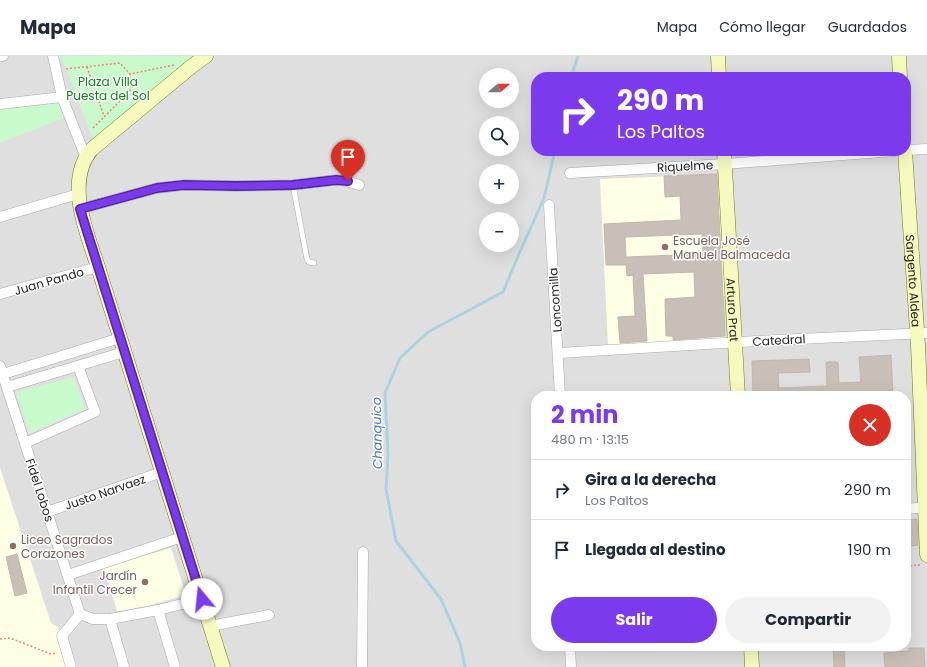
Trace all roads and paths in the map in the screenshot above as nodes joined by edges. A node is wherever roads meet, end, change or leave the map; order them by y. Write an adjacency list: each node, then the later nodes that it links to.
1 (0, 56): 2 (street)
2 (3, 56)
3 (53, 56): 13 (street)
4 (206, 56): 22 (street)
5 (718, 56): 10 (street)
6 (899, 56): 11 (street)
7 (175, 65): 12 (path)
8 (87, 67): 9 (path); 12 (path); 15 (path)
9 (66, 69)
10 (719, 72)
11 (900, 72)
12 (130, 74): 15 (path)
13 (62, 98): 14 (street); 22 (street)
14 (0, 104)
15 (104, 117): 16 (path)
16 (93, 128)
17 (927, 149): 18 (street)
18 (911, 150)
19 (752, 156): 21 (street, Riquelme)
20 (905, 156): 33 (street, Sargento Aldea)
21 (724, 157): 23 (street, Riquelme); 35 (street, Arturo Prat)
22 (86, 158): 26 (street)
23 (570, 173)
24 (293, 185): 25 (street); 28 (street); 30 (lane)
25 (359, 185)
26 (78, 194): 28 (street); 29 (street)
27 (549, 205): 37 (street, Loncomilla)
28 (80, 209): 31 (street)
29 (0, 217)
30 (314, 263)
31 (98, 267): 32 (street, Juan Pando); 34 (street)
32 (0, 294)
33 (922, 333): 35 (street, Catedral); 45 (street, Sargento Aldea)
34 (120, 338): 36 (street); 39 (street)
35 (736, 342): 37 (street, Catedral); 42 (street, Arturo Prat)
36 (124, 352): 38 (street); 44 (street)
37 (559, 352): 41 (street, Loncomilla)
38 (78, 366): 40 (street); 43 (street)
39 (1, 370): 40 (street, Fidel Lobos)
40 (6, 387): 43 (street, Fidel Lobos)
41 (560, 391)
42 (738, 391)
43 (25, 443): 47 (street, Fidel Lobos)
44 (162, 472): 47 (street, Justo Narvaez); 48 (street)
45 (926, 507): 46 (street); 50 (street, Sargento Aldea)
46 (911, 508)
47 (47, 512): 53 (street, Fidel Lobos)
48 (182, 537): 53 (street); 54 (street)
49 (363, 552): 68 (street)
50 (927, 555)
51 (927, 565): 52 (path)
52 (911, 566)
53 (68, 575): 56 (street, Fidel Lobos)
54 (202, 599): 55 (street); 59 (street)
55 (158, 610): 58 (street); 66 (street)
56 (80, 614): 58 (street); 61 (street)
57 (269, 615): 59 (street)
58 (110, 619): 65 (street)
59 (210, 626): 67 (street)
60 (0, 638): 61 (path)
61 (66, 650): 64 (street)
62 (570, 651): 69 (street)
63 (751, 651): 70 (street)
64 (72, 667)
65 (124, 667)
66 (175, 667)
67 (223, 667)
68 (362, 667)
69 (571, 667)
70 (752, 667)

